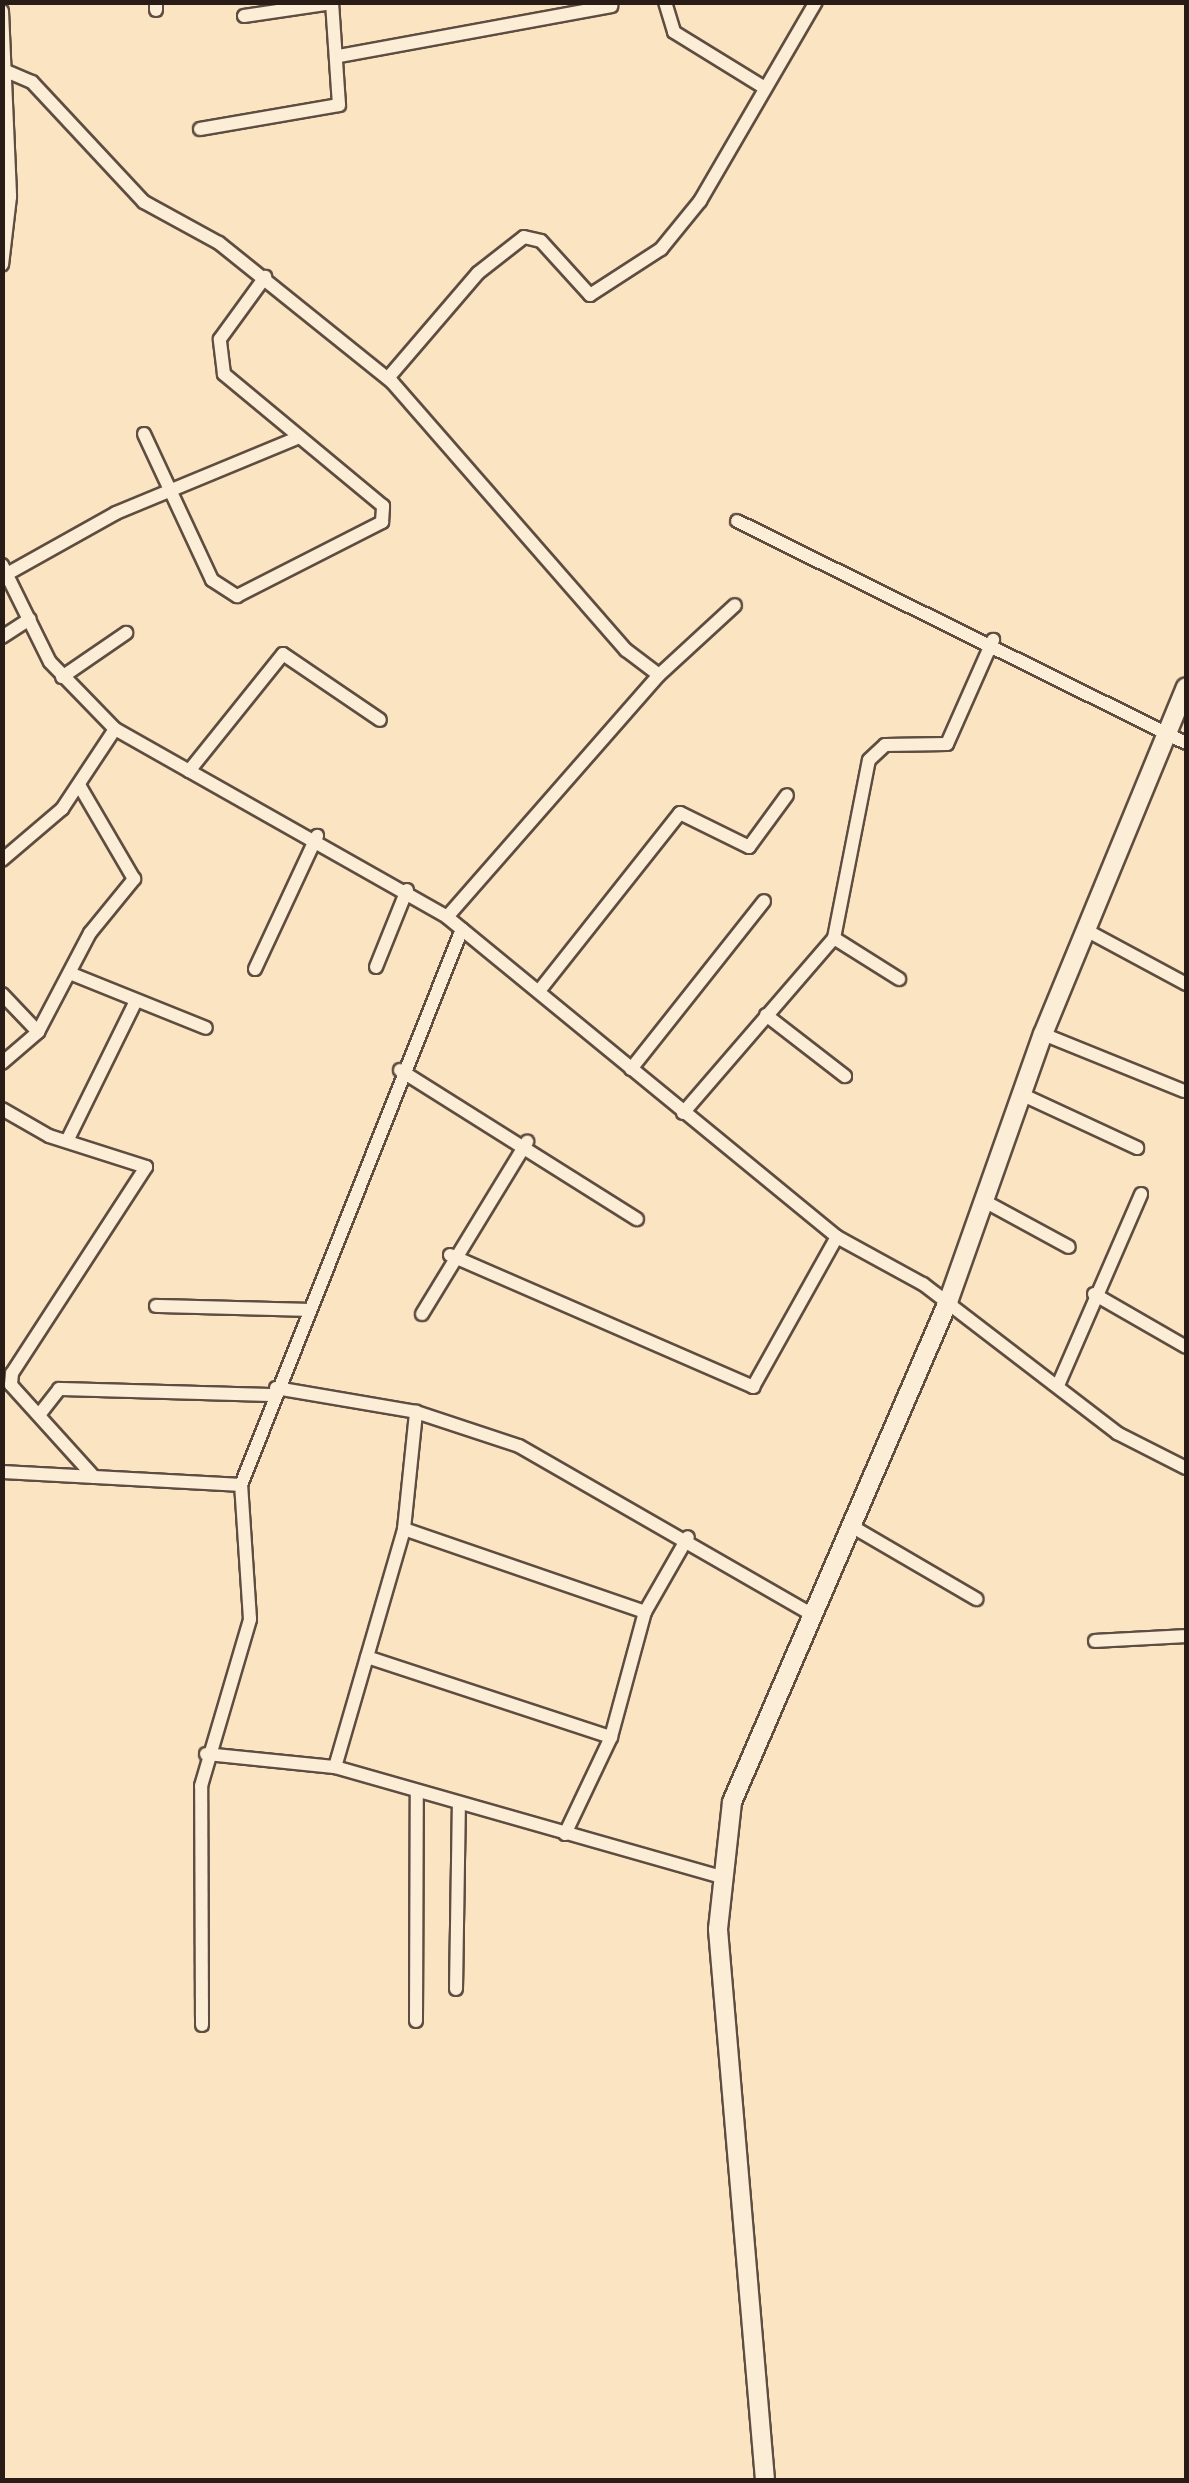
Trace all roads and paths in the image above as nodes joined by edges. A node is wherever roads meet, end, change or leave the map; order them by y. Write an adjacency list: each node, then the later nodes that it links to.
1 (665, 2): 9 (street)
2 (816, 2): 9 (street)
3 (332, 3): 6 (street); 7 (street)
4 (610, 6): 7 (street)
5 (2, 11): 8 (street)
6 (244, 16)
7 (339, 56): 10 (street)
8 (6, 70): 11 (street); 12 (street)
9 (765, 88): 13 (street)
10 (200, 128)
11 (2, 266)
12 (265, 277): 13 (street); 15 (street)
13 (388, 378): 24 (street)
14 (144, 434): 16 (street)
15 (295, 439): 16 (street); 16 (street)
16 (171, 492): 18 (street)
17 (737, 522): 23 (street)
18 (5, 569): 20 (street)
19 (736, 605): 24 (street)
20 (30, 619): 22 (street); 25 (street)
21 (126, 633): 25 (street)
22 (2, 636)
23 (993, 640): 29 (street); 40 (street)
24 (659, 675): 37 (street)
25 (62, 677): 28 (street)
26 (1186, 687): 29 (street)
27 (380, 720): 30 (street)
28 (115, 729): 30 (street); 31 (street)
29 (1178, 739): 39 (street)
30 (189, 772): 33 (street)
31 (80, 785): 34 (street); 43 (street)
32 (788, 795): 46 (street)
33 (317, 836): 35 (street); 42 (street)
34 (2, 860)
35 (407, 890): 37 (street); 41 (street)
36 (764, 901): 54 (street)
37 (447, 917): 38 (street)
38 (462, 929): 46 (street); 55 (street)
39 (1084, 929): 45 (street); 52 (street)
40 (834, 938): 44 (street); 49 (street)
41 (376, 968)
42 (255, 970)
43 (72, 974): 48 (street); 51 (street)
44 (899, 979)
45 (1186, 984)
46 (539, 991): 54 (street)
47 (2, 994): 51 (street)
48 (135, 1003): 50 (street); 61 (street)
49 (766, 1015): 56 (street); 60 (street)
50 (206, 1028)
51 (38, 1032): 53 (street)
52 (1043, 1034): 57 (street); 58 (street)
53 (2, 1063)
54 (632, 1069): 60 (street)
55 (400, 1070): 62 (street); 73 (street)
56 (845, 1076)
57 (1184, 1091)
58 (1023, 1095): 63 (street); 65 (street)
59 (2, 1109): 61 (street)
60 (683, 1114): 67 (street)
61 (67, 1141): 79 (street)
62 (527, 1142): 66 (street); 69 (street)
63 (1137, 1148)
64 (1141, 1194): 70 (street)
65 (986, 1202): 68 (street); 71 (street)
66 (637, 1220)
67 (837, 1238): 69 (street); 71 (street)
68 (1069, 1246)
69 (450, 1255): 74 (street)
70 (1094, 1294): 75 (street); 76 (street)
71 (948, 1302): 76 (street); 84 (street)
72 (156, 1306): 73 (street)
73 (306, 1310): 77 (street)
74 (422, 1314)
75 (1186, 1347)
76 (1060, 1383): 80 (street)
77 (275, 1391): 78 (street); 79 (street); 83 (street)
78 (416, 1412): 85 (street); 86 (street)
79 (39, 1414): 82 (street)
80 (1186, 1468)
81 (2, 1472): 82 (street)
82 (94, 1477): 83 (street)
83 (241, 1486): 94 (street)
84 (853, 1527): 87 (street); 89 (street)
85 (404, 1529): 88 (street); 92 (street)
86 (688, 1536): 88 (street); 89 (street)
87 (976, 1599)
88 (644, 1612): 93 (street)
89 (813, 1615): 99 (street)
90 (1186, 1636): 91 (street)
91 (1095, 1641)
92 (368, 1657): 93 (street); 95 (street)
93 (610, 1737): 98 (street)
94 (206, 1754): 95 (street); 102 (street)
95 (335, 1767): 96 (street)
96 (418, 1791): 97 (street); 101 (street)
97 (459, 1803): 98 (street); 100 (street)
98 (565, 1834): 99 (street)
99 (720, 1876): 103 (street)
100 (456, 1989)
101 (416, 2022)
102 (202, 2025)
103 (765, 2480)

